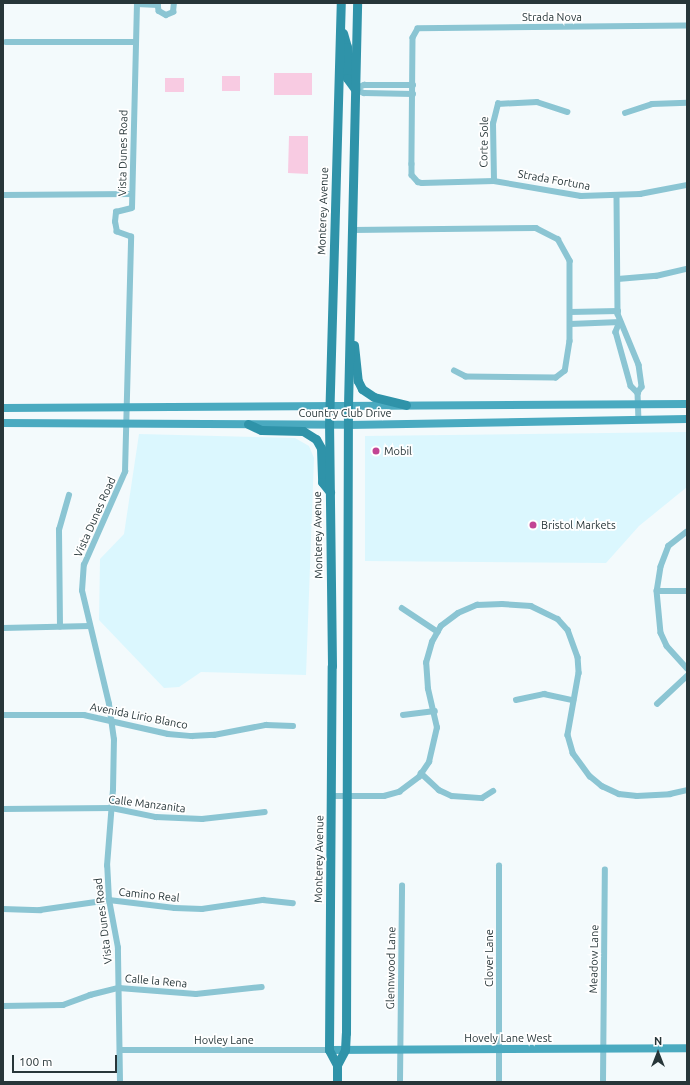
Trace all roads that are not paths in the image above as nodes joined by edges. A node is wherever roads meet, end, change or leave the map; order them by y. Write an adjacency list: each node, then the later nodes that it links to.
1 (174, 3): 5 (street)
2 (341, 3): 6 (main road, Monterey Avenue)
3 (357, 3): 12 (main road, Monterey Avenue)
4 (137, 4): 5 (street); 9 (street, Vista Dunes Road)
5 (158, 4)
6 (340, 26): 12 (main road); 38 (main road, Monterey Avenue)
7 (687, 26): 11 (street, Strada Nova)
8 (6, 42): 9 (street)
9 (136, 42): 20 (street, Vista Dunes Road)
10 (384, 85): 11 (street); 12 (street); 13 (street)
11 (413, 85): 14 (street)
12 (355, 89): 13 (street); 23 (main road, Monterey Avenue)
13 (384, 93): 14 (street)
14 (413, 94): 18 (street, Strada Fortuna)
15 (687, 103): 17 (street)
16 (568, 112): 18 (street, Corte Sole)
17 (625, 113)
18 (494, 181): 22 (street, Strada Fortuna)
19 (687, 185): 22 (street, Strada Fortuna)
20 (132, 194): 21 (street); 41 (street, Vista Dunes Road)
21 (3, 195)
22 (617, 197): 25 (street)
23 (352, 230): 27 (street); 29 (main road, Monterey Avenue)
24 (687, 269): 25 (street)
25 (618, 279): 26 (street)
26 (618, 311): 28 (street); 30 (street)
27 (570, 312): 28 (street); 32 (street)
28 (591, 312): 31 (street)
29 (350, 319): 37 (main road); 39 (main road, Monterey Avenue)
30 (620, 322): 31 (street); 34 (street); 34 (street)
31 (591, 323): 32 (street)
32 (570, 324): 33 (street)
33 (454, 371)
34 (638, 393): 35 (street)
35 (639, 403): 36 (main road, Country Club Drive); 37 (main road, Country Club Drive); 42 (street)
36 (687, 404)
37 (406, 405): 39 (main road, Country Club Drive)
38 (329, 406): 39 (main road, Country Club Drive); 41 (main road, Country Club Drive); 47 (main road, Monterey Avenue)
39 (348, 406): 48 (main road, Monterey Avenue)
40 (3, 408): 41 (main road, Country Club Drive)
41 (126, 408): 44 (street, Vista Dunes Road)
42 (639, 419): 43 (main road, Country Club Drive); 48 (main road, Country Club Drive)
43 (687, 419)
44 (126, 422): 45 (main road, Country Club Drive); 46 (main road, Country Club Drive); 55 (street, Vista Dunes Road)
45 (3, 423)
46 (248, 424): 47 (main road, Country Club Drive); 49 (main road)
47 (329, 425): 48 (main road, Country Club Drive); 49 (main road, Monterey Avenue)
48 (348, 425): 73 (main road, Monterey Avenue)
49 (330, 492): 72 (main road, Monterey Avenue)
50 (69, 495): 56 (street)
51 (687, 532): 52 (street)
52 (657, 591): 53 (street); 59 (street)
53 (687, 591)
54 (402, 608): 58 (street)
55 (90, 626): 56 (street); 67 (street, Vista Dunes Road)
56 (60, 627): 57 (street)
57 (3, 628)
58 (438, 632): 62 (street); 64 (street)
59 (687, 668)
60 (687, 676): 63 (street)
61 (516, 700): 62 (street)
62 (573, 700): 70 (street)
63 (657, 704)
64 (435, 711): 66 (street); 69 (street)
65 (3, 715): 67 (street, Avenida Lirio Blanco)
66 (403, 715)
67 (112, 720): 68 (street, Avenida Lirio Blanco); 74 (street, Vista Dunes Road)
68 (293, 726)
69 (421, 773): 71 (street); 73 (street)
70 (687, 790)
71 (493, 791)
72 (332, 796): 73 (street); 90 (main road, Monterey Avenue)
73 (347, 797): 91 (main road, Monterey Avenue)
74 (112, 808): 75 (street, Calle Manzanita); 76 (street, Calle Manzanita); 80 (street, Vista Dunes Road)
75 (3, 809)
76 (265, 812)
77 (499, 866): 88 (street, Clover Lane)
78 (605, 870): 86 (street, Meadow Lane)
79 (402, 886): 92 (street, Glennwood Lane)
80 (109, 900): 81 (street, Camino Real); 82 (street, Camino Real); 84 (street, Vista Dunes Road)
81 (293, 903)
82 (3, 909)
83 (262, 987): 84 (street, Calle la Rena)
84 (119, 988): 85 (street, Calle la Rena); 89 (street, Vista Dunes Road)
85 (3, 1006)
86 (603, 1048): 87 (main road, Hovely Lane West); 88 (main road, Hovely Lane West); 98 (street, Meadow Lane)
87 (687, 1048)
88 (499, 1049): 92 (main road, Hovely Lane West); 97 (street, Clover Lane)
89 (120, 1050): 90 (street, Hovley Lane); 94 (street, Vista Dunes Road)
90 (329, 1050): 91 (main road, Hovely Lane West); 93 (main road, Monterey Avenue)
91 (345, 1050): 92 (main road, Hovely Lane West); 93 (main road, Monterey Avenue)
92 (400, 1050): 96 (street, Glennwood Lane)
93 (337, 1065): 95 (main road, Monterey Avenue)
94 (120, 1082)
95 (337, 1082)
96 (400, 1082)
97 (499, 1082)
98 (603, 1082)

